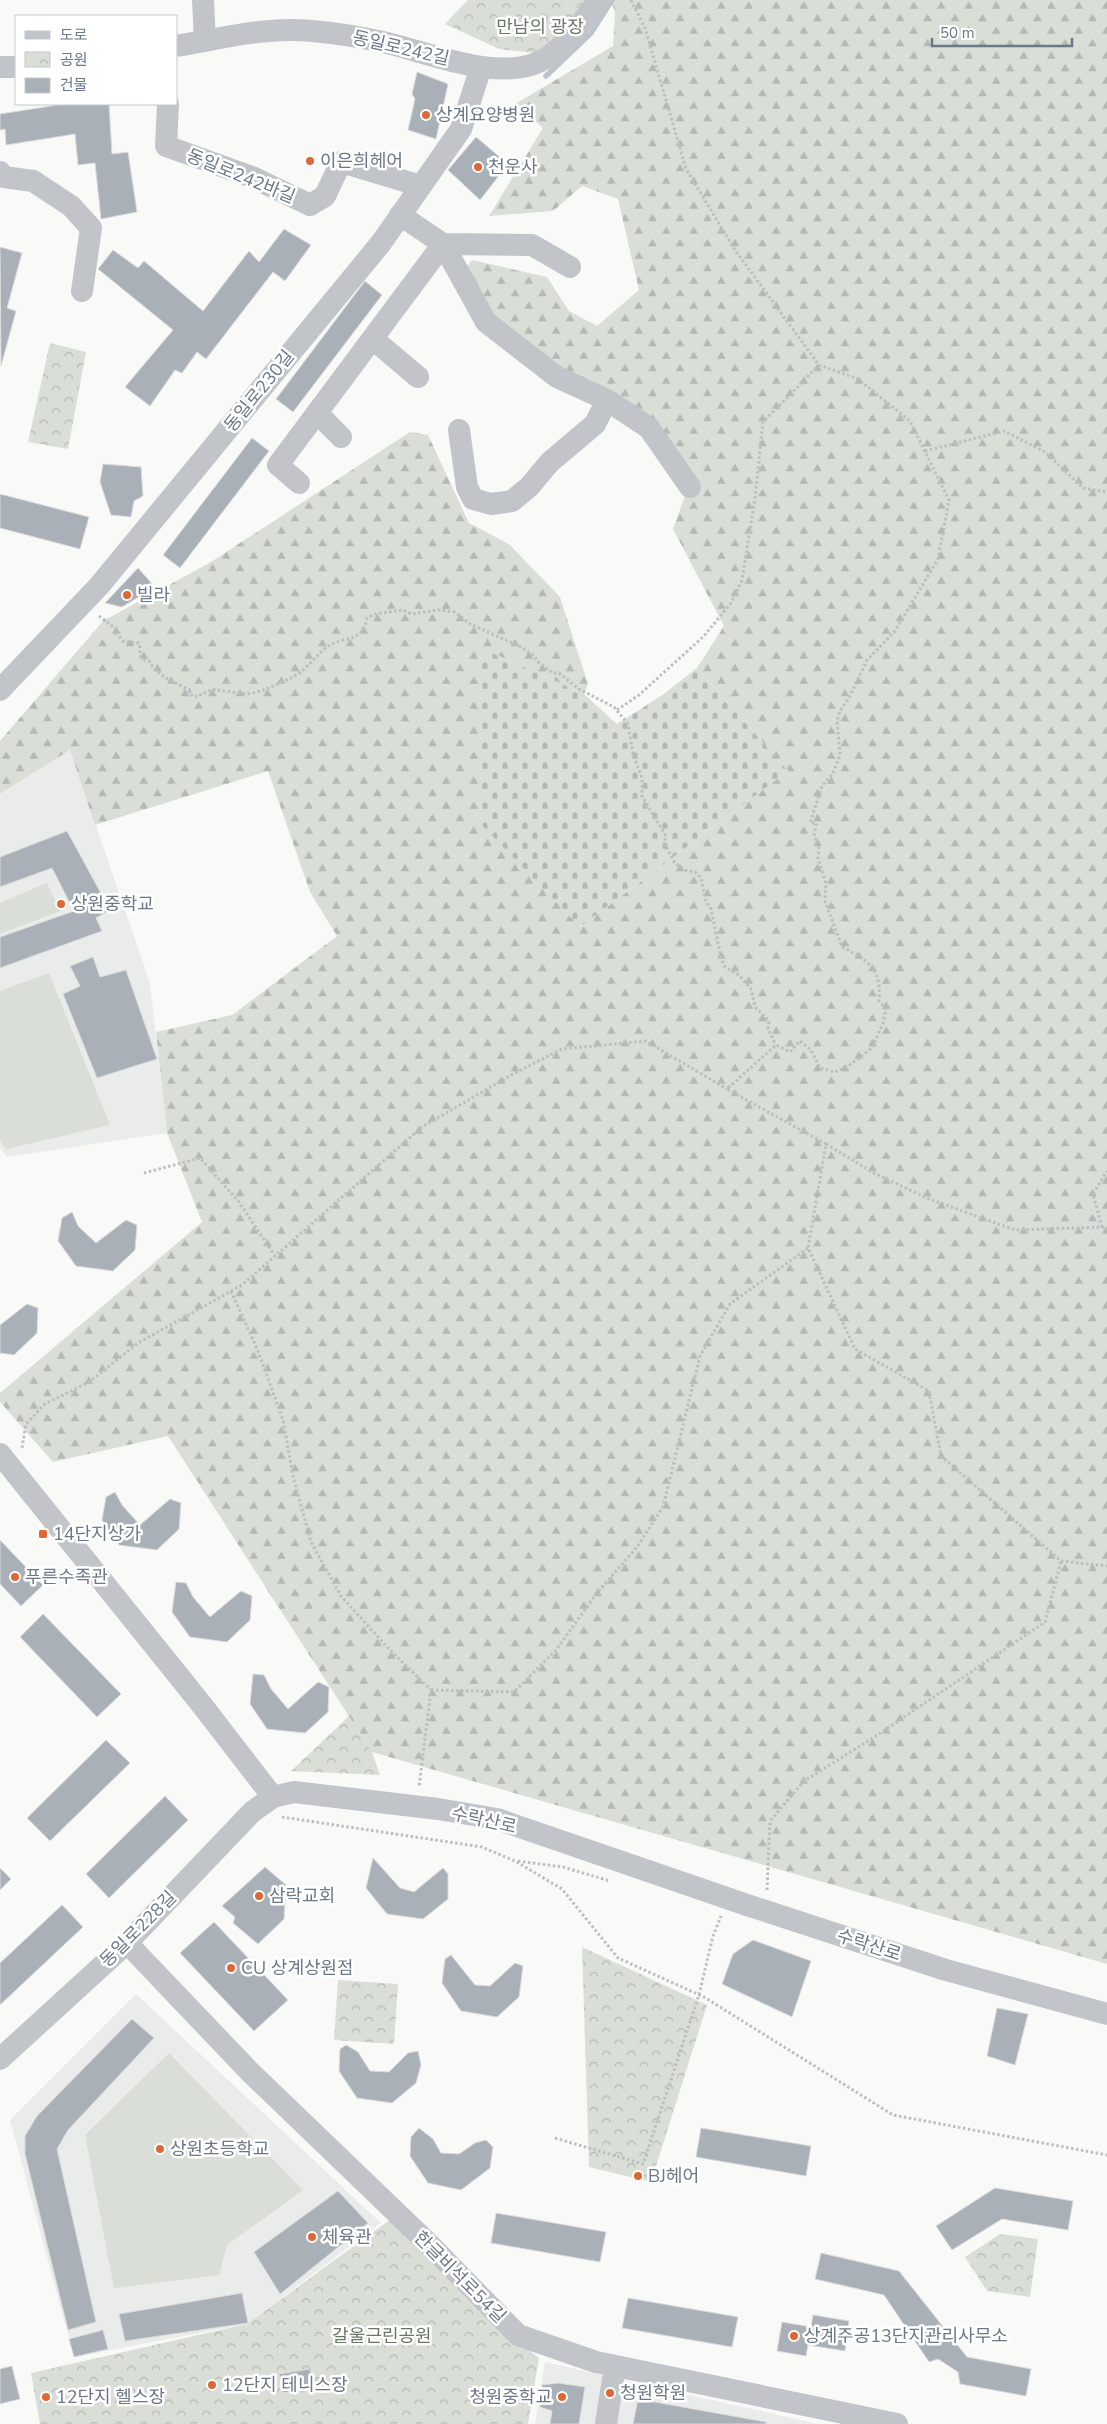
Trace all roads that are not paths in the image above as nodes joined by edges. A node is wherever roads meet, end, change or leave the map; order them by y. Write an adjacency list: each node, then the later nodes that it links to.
1 (203, 0): 3 (street)
2 (598, 0): 7 (street, 동일로242길)
3 (206, 41): 4 (street, 동일로242길); 7 (street, 동일로242길)
4 (178, 46)
5 (0, 67): 6 (street)
6 (15, 67)
7 (481, 67): 10 (street, 동일로230길)
8 (168, 105): 10 (street, 동일로242바길)
9 (1, 175): 14 (street)
10 (421, 186): 11 (street, 동일로230길)
11 (400, 215): 12 (street); 23 (street, 동일로230길)
12 (443, 244): 13 (street); 15 (street); 17 (street)
13 (570, 267)
14 (82, 291)
15 (373, 339): 16 (street); 18 (street)
16 (418, 377)
17 (607, 400): 19 (street); 22 (street)
18 (317, 413): 20 (street); 21 (street)
19 (459, 430)
20 (341, 437)
21 (299, 483)
22 (690, 486)
23 (0, 690)
24 (0, 1454): 25 (street)
25 (272, 1797): 26 (street, 동일로228길); 27 (street, 수락산로)
26 (127, 1943): 28 (street, 동일로228길); 29 (street, 한글비석로54길)
27 (1107, 2014)
28 (0, 2059)
29 (615, 2366): 30 (street); 31 (street, 한글비석로54길)
30 (606, 2424)
31 (897, 2424)

